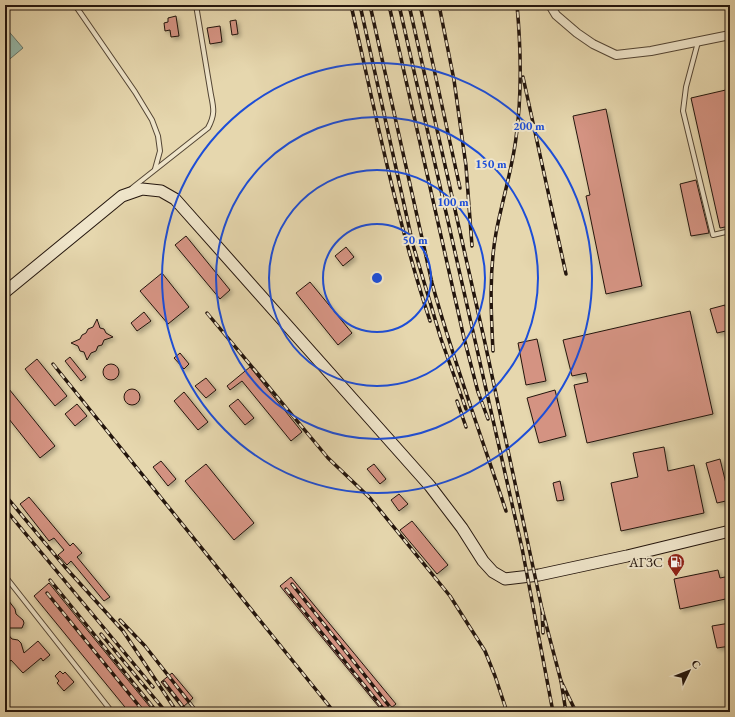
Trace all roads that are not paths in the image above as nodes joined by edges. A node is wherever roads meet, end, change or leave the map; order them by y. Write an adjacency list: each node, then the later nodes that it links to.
1 (75, 5): 6 (lane)
2 (196, 5): 6 (lane)
3 (550, 5): 5 (street)
4 (730, 35): 5 (street)
5 (698, 42): 8 (lane)
6 (155, 169): 7 (lane)
7 (122, 196): 9 (street); 10 (street)
8 (730, 231)
9 (5, 292)
10 (730, 531)
11 (5, 576): 12 (lane)
12 (112, 712)

